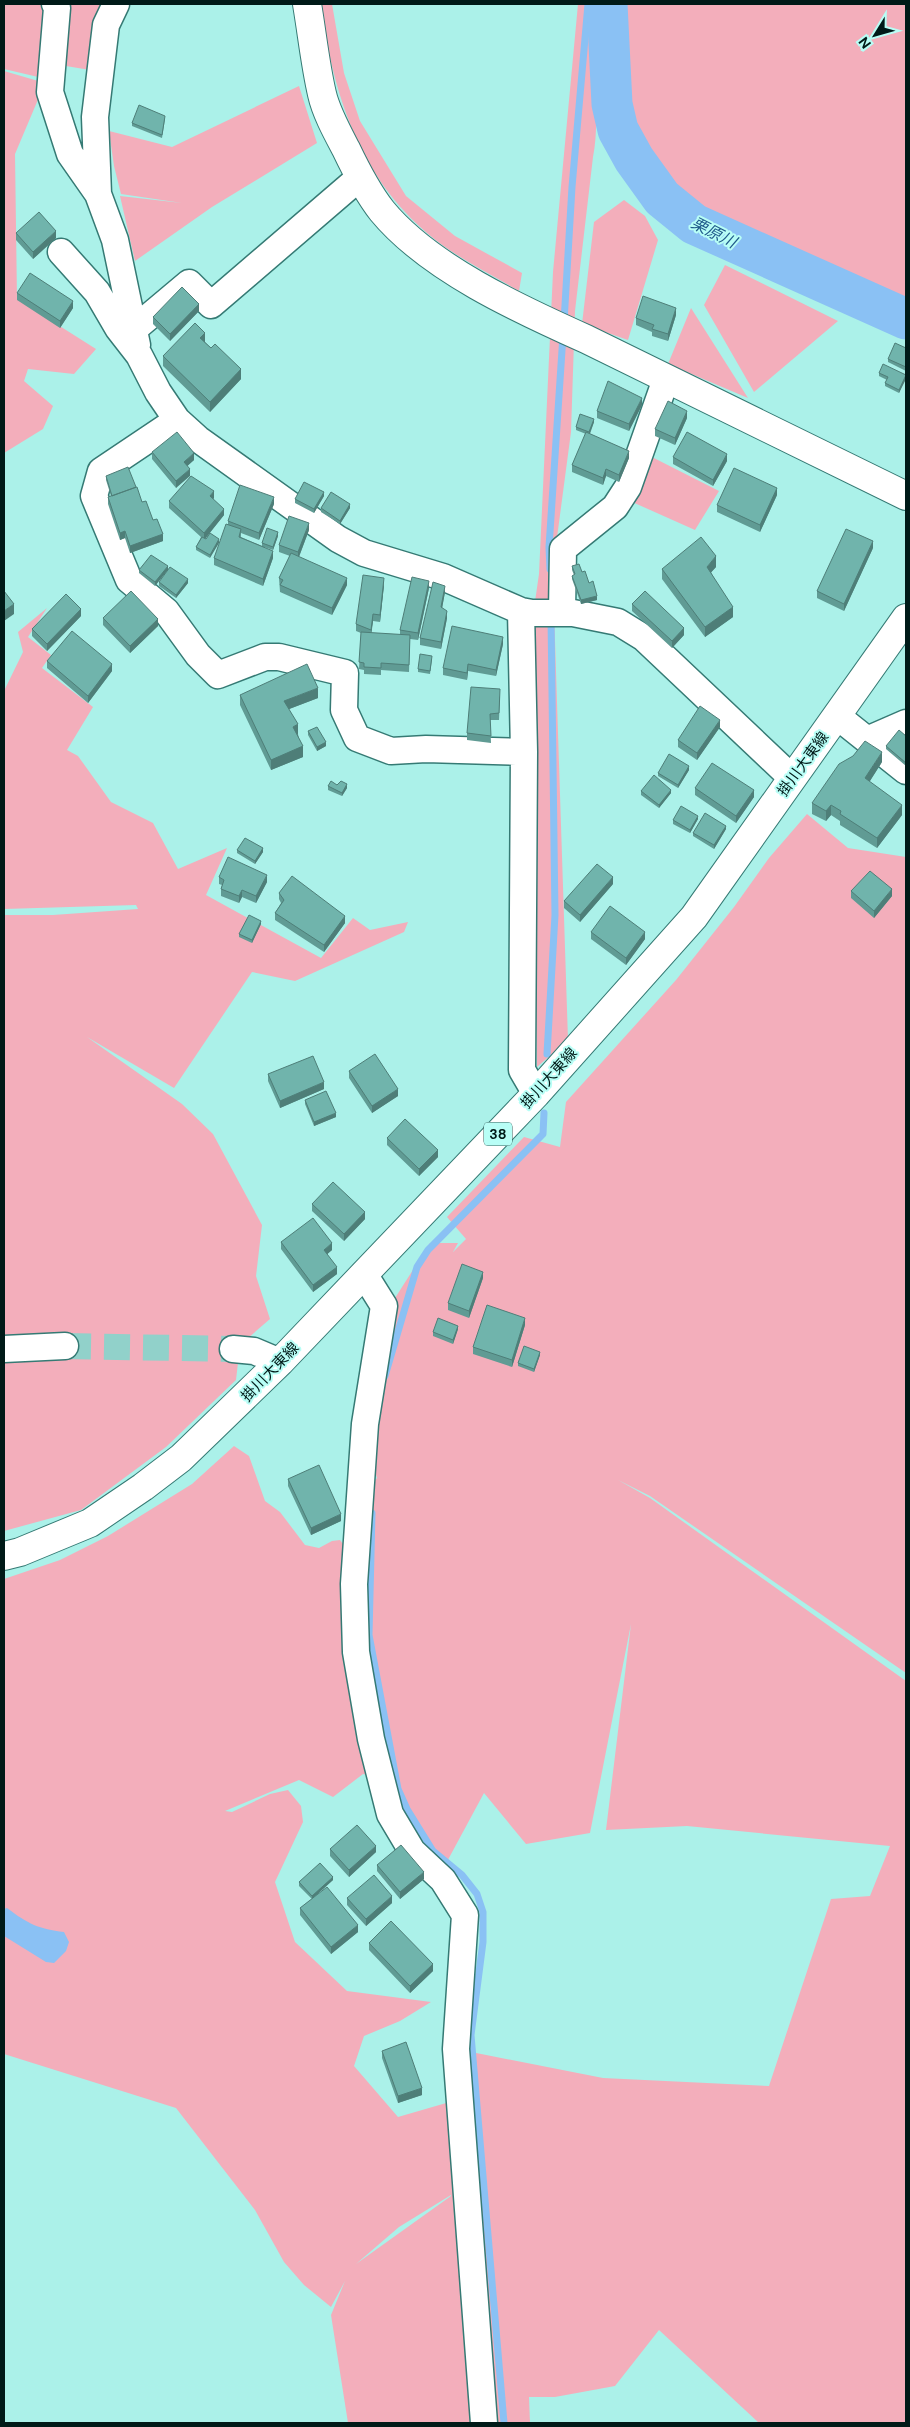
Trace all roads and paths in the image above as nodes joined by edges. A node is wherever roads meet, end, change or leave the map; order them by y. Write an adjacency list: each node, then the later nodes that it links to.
1 (116, 4): 5 (street)
2 (308, 4): 4 (main road)
3 (58, 5): 5 (street)
4 (360, 177): 7 (street); 9 (main road)
5 (98, 194): 7 (street)
6 (61, 252): 8 (street)
7 (133, 330): 8 (street)
8 (139, 355): 10 (street)
9 (666, 378): 11 (main road); 12 (street)
10 (177, 420): 12 (street); 17 (street)
11 (906, 496)
12 (543, 612): 17 (street); 19 (street)
13 (906, 618): 14 (main road, 掛川大東線 / 38)
14 (837, 716): 16 (street); 19 (main road, 掛川大東線 / 38)
15 (906, 723): 16 (street)
16 (867, 740): 18 (street)
17 (524, 752): 20 (street)
18 (906, 771)
19 (792, 778): 20 (main road, 掛川大東線 / 38)
20 (536, 1094): 21 (main road, 掛川大東線 / 38)
21 (364, 1274): 25 (main road, 掛川大東線 / 38); 27 (street)
22 (65, 1346): 23 (street)
23 (4, 1349)
24 (233, 1349): 25 (street)
25 (280, 1362): 26 (main road, 掛川大東線 / 38)
26 (4, 1556)
27 (484, 2423)

